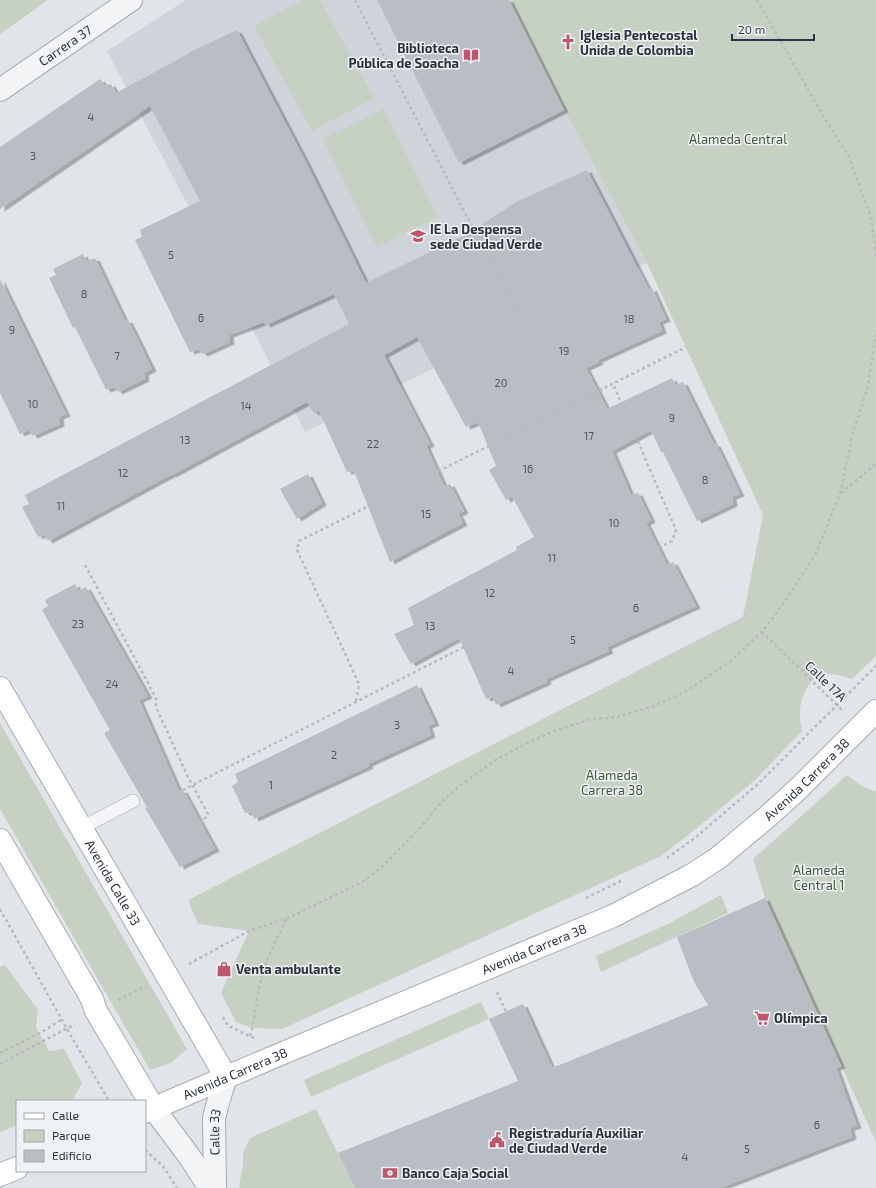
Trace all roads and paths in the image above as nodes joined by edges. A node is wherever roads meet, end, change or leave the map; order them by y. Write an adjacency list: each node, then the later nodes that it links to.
1 (131, 0): 4 (street, Carrera 37)
2 (355, 0): 6 (path)
3 (757, 0): 5 (path)
4 (0, 90)
5 (876, 257)
6 (524, 324)
7 (876, 334): 11 (path)
8 (686, 347): 9 (path)
9 (613, 384): 16 (path); 16 (path)
10 (876, 464): 11 (path)
11 (840, 494): 13 (path)
12 (85, 565): 20 (path)
13 (762, 632): 17 (path, Calle 17A); 30 (path)
14 (876, 666): 17 (path)
15 (0, 688): 24 (main road, Avenida Calle 33)
16 (356, 702): 20 (path)
17 (837, 706): 19 (path, Calle 17A); 26 (path)
18 (876, 711): 19 (main road, Avenida Carrera 38)
19 (861, 726): 44 (main road, Avenida Carrera 38)
20 (192, 785): 21 (path); 23 (path)
21 (183, 790)
22 (134, 801): 24 (lane)
23 (201, 823)
24 (81, 828): 33 (main road, Avenida Calle 33)
25 (0, 840): 35 (main road)
26 (661, 862)
27 (626, 879): 28 (path)
28 (583, 899)
29 (0, 909): 38 (path)
30 (288, 918): 31 (path); 40 (path)
31 (190, 963): 32 (path); 33 (path)
32 (194, 969)
33 (167, 976): 35 (path); 44 (main road, Avenida Calle 33)
34 (496, 990): 36 (path)
35 (96, 1011): 39 (path); 46 (main road)
36 (506, 1012)
37 (220, 1013): 40 (path)
38 (61, 1020): 39 (path); 42 (path)
39 (67, 1029): 43 (path); 45 (path)
40 (250, 1036): 41 (path)
41 (254, 1038)
42 (0, 1053)
43 (0, 1064)
44 (226, 1078): 47 (main road, Avenida Carrera 38); 53 (street, Calle 33)
45 (108, 1100)
46 (143, 1100)
47 (149, 1111): 52 (street, Calle 33)
48 (146, 1151): 51 (path)
49 (16, 1168): 50 (main road)
50 (0, 1175)
51 (177, 1188)
52 (210, 1188)
53 (215, 1188)

